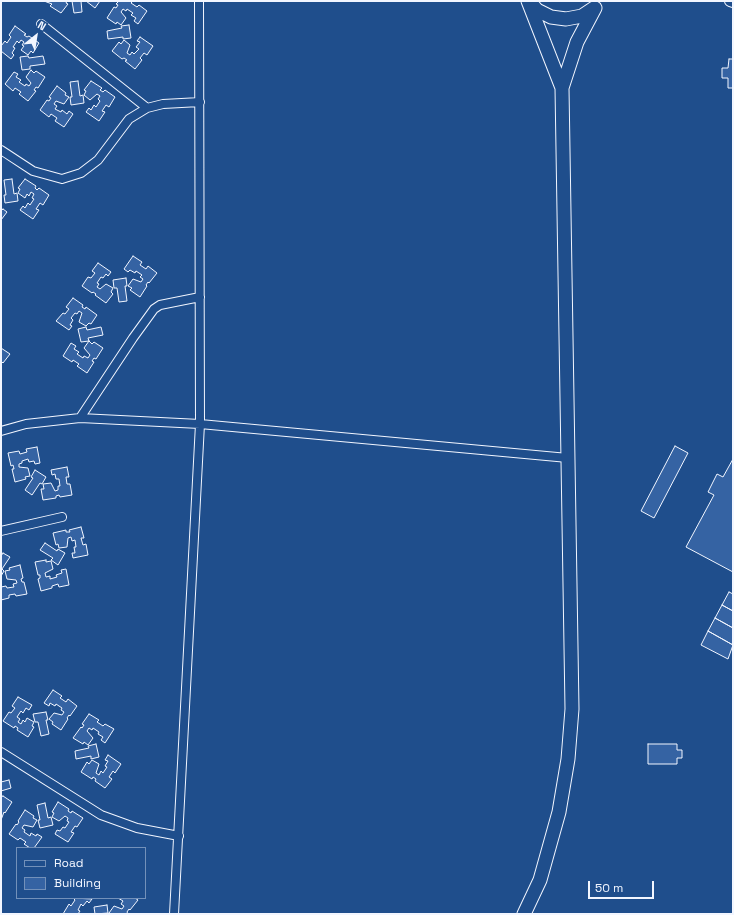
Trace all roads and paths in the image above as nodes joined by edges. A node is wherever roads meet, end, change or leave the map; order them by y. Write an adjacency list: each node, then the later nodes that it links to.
1 (199, 1): 8 (street)
2 (528, 1): 5 (highway); 7 (highway)
3 (730, 1): 4 (street)
4 (733, 2)
5 (598, 4): 7 (highway)
6 (42, 24): 9 (street)
7 (562, 88): 15 (highway)
8 (200, 102): 9 (street); 11 (street)
9 (147, 108): 10 (street)
10 (1, 150)
11 (200, 297): 12 (street); 13 (street)
12 (80, 418): 13 (street); 14 (street)
13 (200, 424): 15 (street); 19 (street)
14 (1, 431)
15 (568, 458): 21 (highway)
16 (62, 517): 17 (street)
17 (1, 531)
18 (1, 752): 19 (street)
19 (179, 836): 20 (street)
20 (174, 914)
21 (524, 914)

